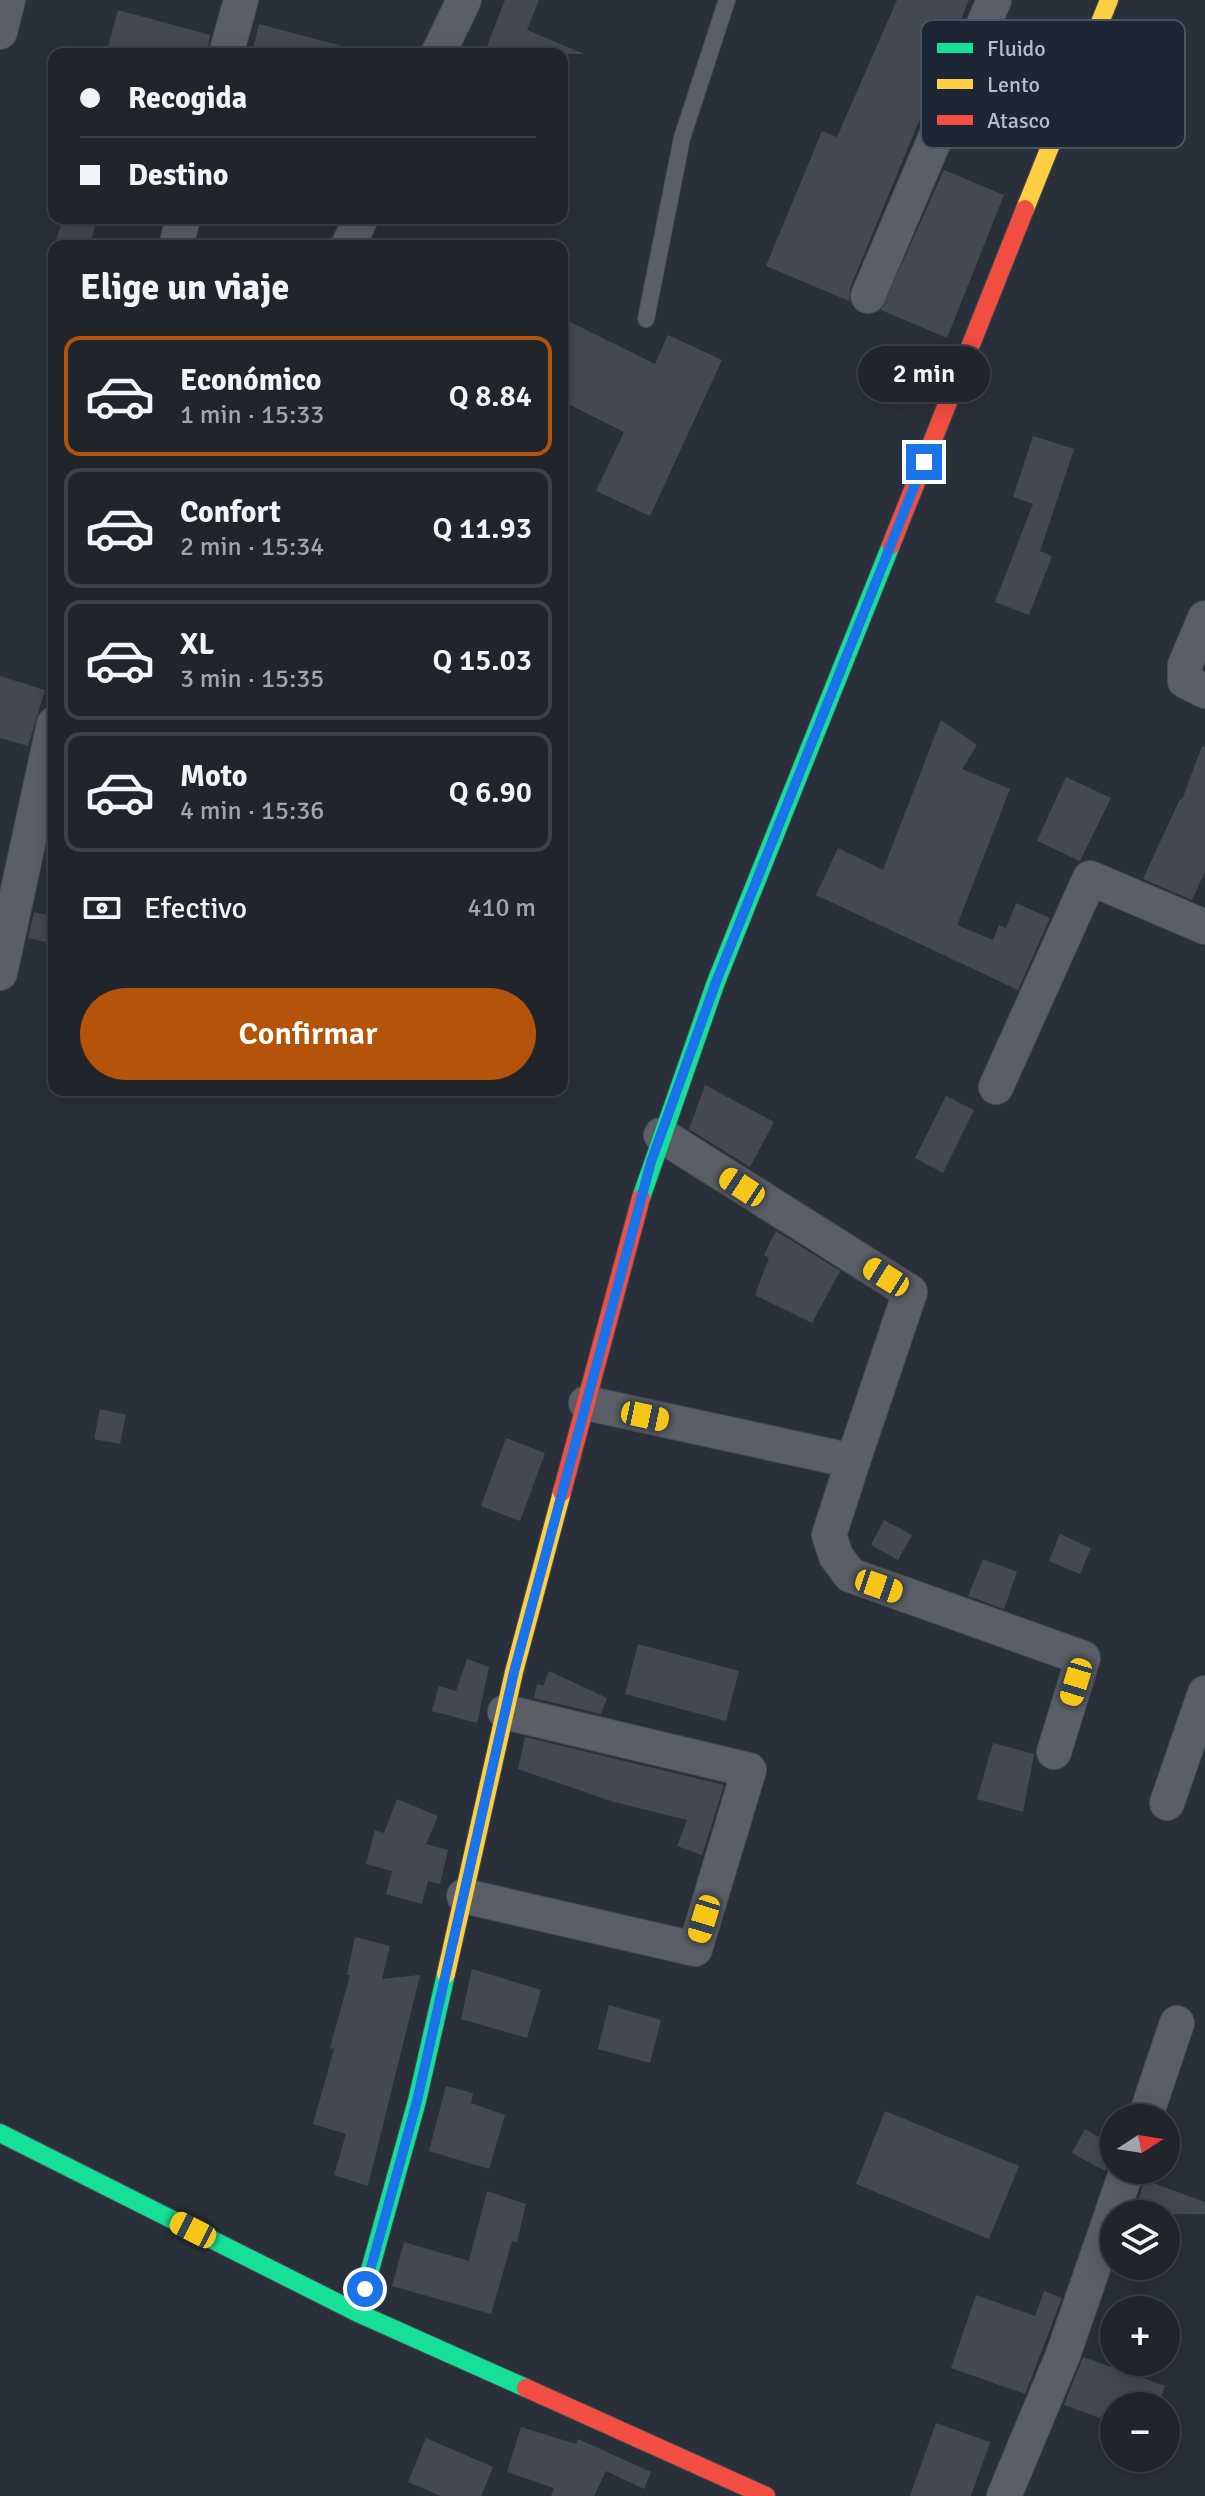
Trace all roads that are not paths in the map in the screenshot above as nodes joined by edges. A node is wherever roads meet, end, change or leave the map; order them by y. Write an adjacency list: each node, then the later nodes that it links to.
1 (8, 0): 9 (street)
2 (241, 0): 10 (street)
3 (464, 0): 11 (street)
4 (727, 0): 15 (lane)
5 (994, 0): 7 (street)
6 (1109, 0): 8 (street)
7 (985, 20)
8 (1101, 20)
9 (0, 32)
10 (228, 48)
11 (441, 48)
12 (931, 148): 14 (street)
13 (1050, 148): 22 (street)
14 (868, 296)
15 (646, 319)
16 (1205, 618): 17 (street)
17 (1205, 691)
18 (48, 752): 20 (street)
19 (1205, 927): 21 (street)
20 (0, 973)
21 (996, 1087)
22 (661, 1135): 23 (street); 24 (street)
23 (586, 1403): 24 (street); 26 (street)
24 (853, 1461): 27 (street)
25 (1205, 1693): 28 (street)
26 (505, 1712): 29 (street); 29 (street)
27 (1054, 1752)
28 (1167, 1803)
29 (464, 1896): 34 (street)
30 (1177, 2023): 31 (street)
31 (1150, 2104)
32 (0, 2133): 34 (street)
33 (1122, 2184): 36 (street)
34 (358, 2313): 35 (street)
35 (766, 2496)
36 (1004, 2496)

